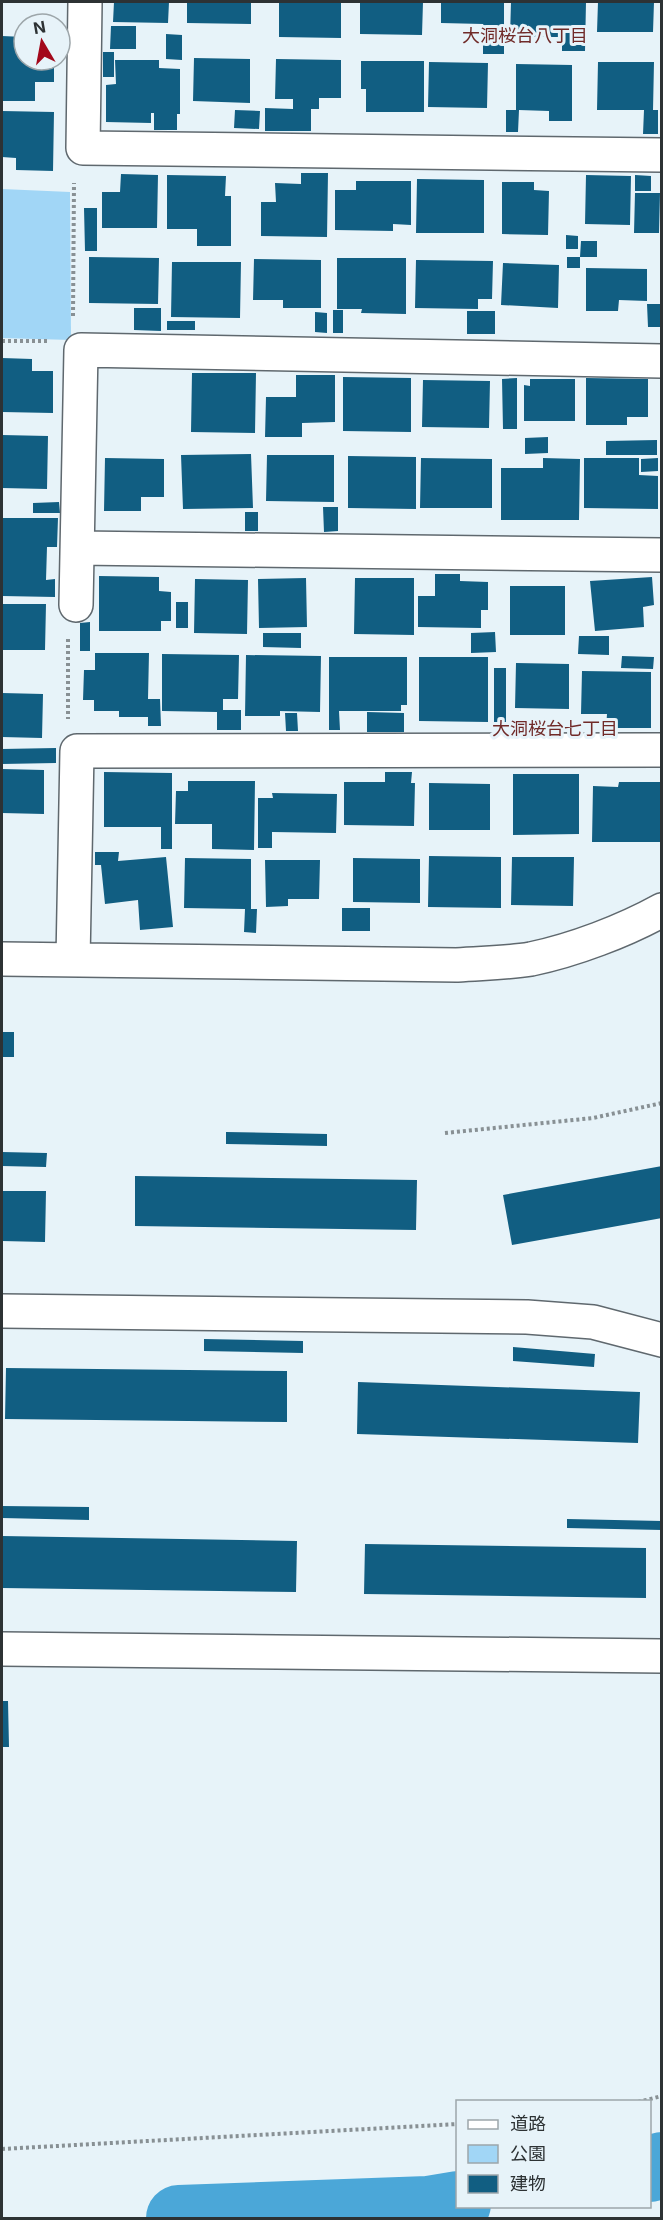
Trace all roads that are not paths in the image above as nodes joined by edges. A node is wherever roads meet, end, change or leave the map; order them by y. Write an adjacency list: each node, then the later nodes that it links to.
1 (85, 2): 2 (street)
2 (662, 155)
3 (662, 361): 4 (street)
4 (78, 548): 5 (street); 6 (street)
5 (662, 555)
6 (76, 605)
7 (662, 750): 10 (street)
8 (662, 910): 10 (street)
9 (2, 959): 10 (street)
10 (73, 960)
11 (2, 1311): 12 (street)
12 (662, 1340)
13 (2, 1649): 14 (street)
14 (662, 1656)

